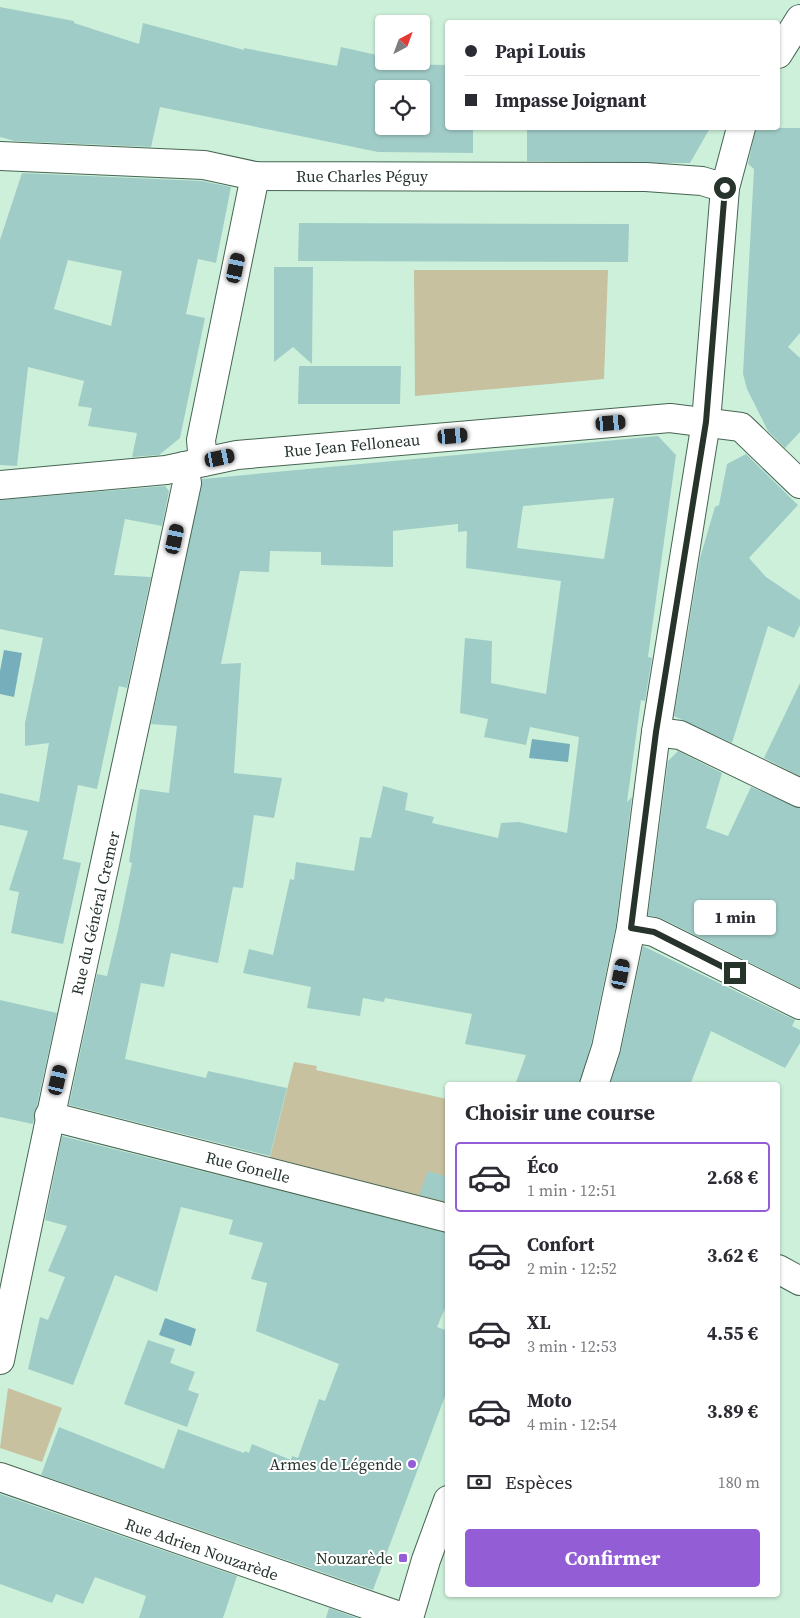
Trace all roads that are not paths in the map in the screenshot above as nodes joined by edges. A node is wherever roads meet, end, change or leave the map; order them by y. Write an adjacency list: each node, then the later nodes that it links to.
1 (800, 19): 2 (street)
2 (780, 51)
3 (741, 130): 6 (street)
4 (1, 159): 5 (street, Rue Charles Péguy)
5 (255, 176): 6 (street, Rue Charles Péguy); 8 (street, Rue du Général Cremer)
6 (725, 188): 7 (street)
7 (706, 422): 8 (street, Rue Jean Felloneau); 9 (street, Rue Jean Felloneau); 11 (street)
8 (194, 464): 10 (street, Rue Jean Felloneau); 16 (street, Rue du Général Cremer)
9 (800, 484)
10 (0, 485)
11 (656, 732): 12 (street); 13 (street)
12 (800, 793)
13 (631, 928): 14 (street); 15 (street)
14 (800, 1005)
15 (595, 1082)
16 (50, 1116): 17 (street, Rue Gonelle); 20 (street, Rue du Général Cremer)
17 (445, 1217)
18 (780, 1270): 19 (street)
19 (800, 1281)
20 (0, 1360)
21 (0, 1477): 23 (street, Rue Adrien Nouzarède)
22 (445, 1508): 24 (street)
23 (405, 1618)
24 (409, 1618)

